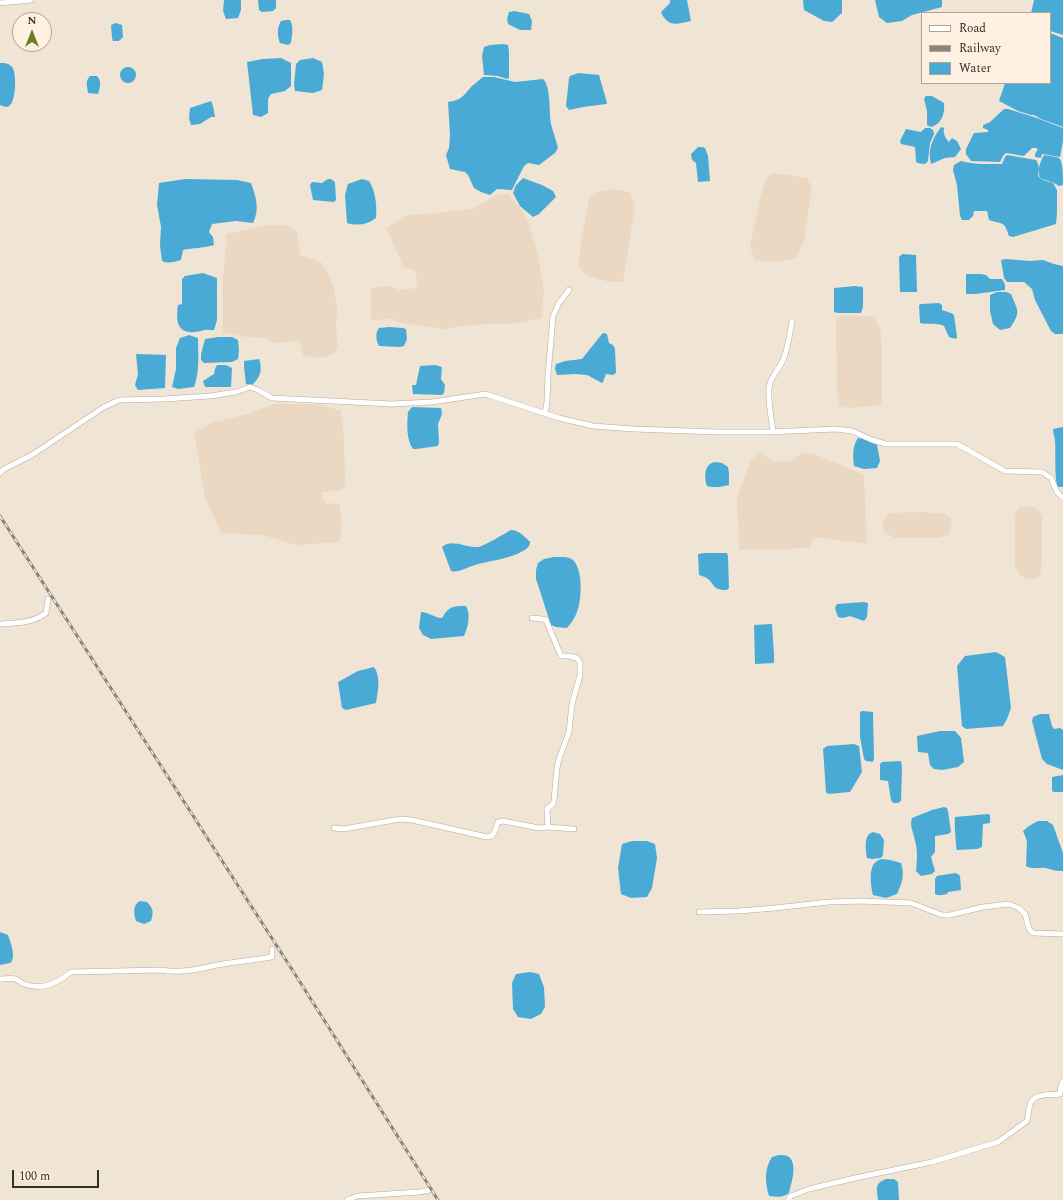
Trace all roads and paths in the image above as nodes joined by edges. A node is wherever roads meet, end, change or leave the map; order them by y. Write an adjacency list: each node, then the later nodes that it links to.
1 (31, 0): 2 (street)
2 (0, 3)
3 (569, 290): 5 (street)
4 (792, 321): 6 (street)
5 (545, 413): 6 (street); 7 (street)
6 (774, 431): 8 (street)
7 (0, 473)
8 (1063, 498)
9 (48, 599): 11 (street)
10 (532, 618): 12 (street)
11 (0, 624)
12 (548, 827): 13 (street); 14 (street)
13 (334, 828)
14 (574, 829)
15 (699, 912): 16 (street)
16 (1063, 934)
17 (272, 949): 18 (street)
18 (0, 979)
19 (1063, 1081): 22 (street)
20 (430, 1190): 21 (street)
21 (347, 1200)
22 (788, 1200)

